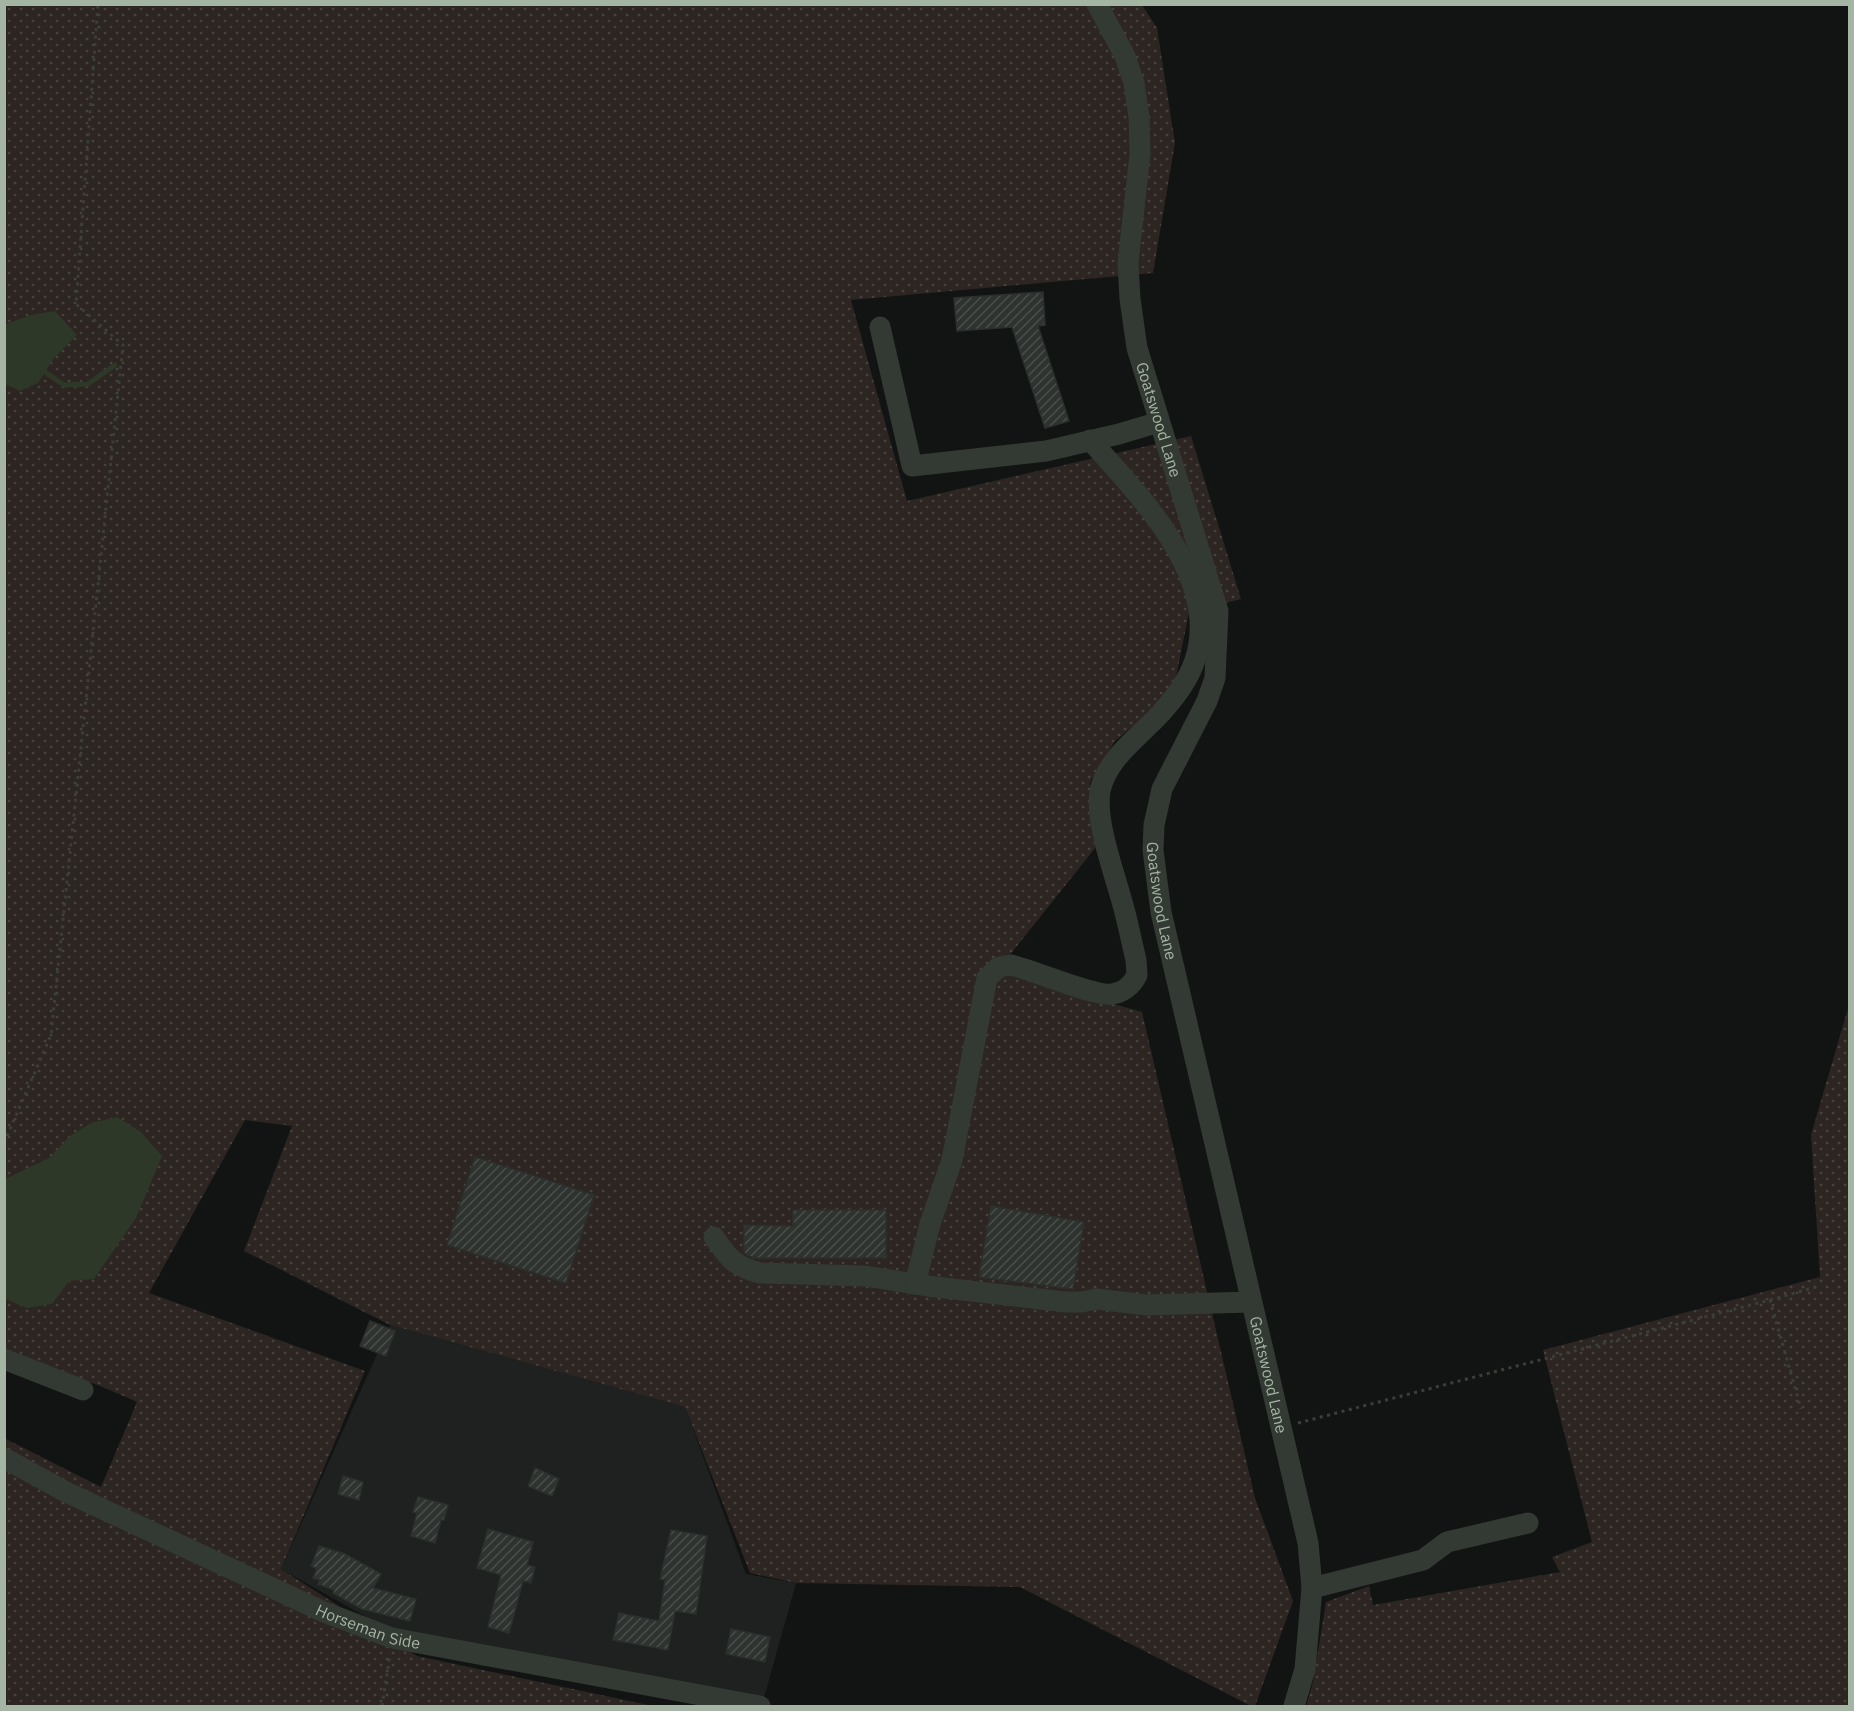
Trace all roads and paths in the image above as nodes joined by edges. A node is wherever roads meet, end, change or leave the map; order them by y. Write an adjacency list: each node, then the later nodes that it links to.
1 (98, 4): 6 (path)
2 (1097, 4): 4 (street, Goatswood Lane)
3 (880, 327): 5 (street)
4 (1159, 422): 5 (street); 11 (street, Goatswood Lane)
5 (1090, 440): 8 (street)
6 (4, 1143)
7 (714, 1237): 8 (street)
8 (915, 1284): 11 (street)
9 (1816, 1287): 10 (path)
10 (1770, 1300): 14 (path); 15 (path)
11 (1251, 1302): 15 (street, Goatswood Lane)
12 (4, 1359): 13 (street)
13 (83, 1390)
14 (1801, 1409)
15 (1281, 1428): 18 (street, Goatswood Lane)
16 (4, 1458): 19 (street, Horseman Side)
17 (1528, 1523): 18 (street)
18 (1312, 1588): 22 (street, Goatswood Lane)
19 (392, 1638): 20 (path); 21 (street, Horseman Side)
20 (382, 1707)
21 (760, 1707)
22 (1293, 1707)

